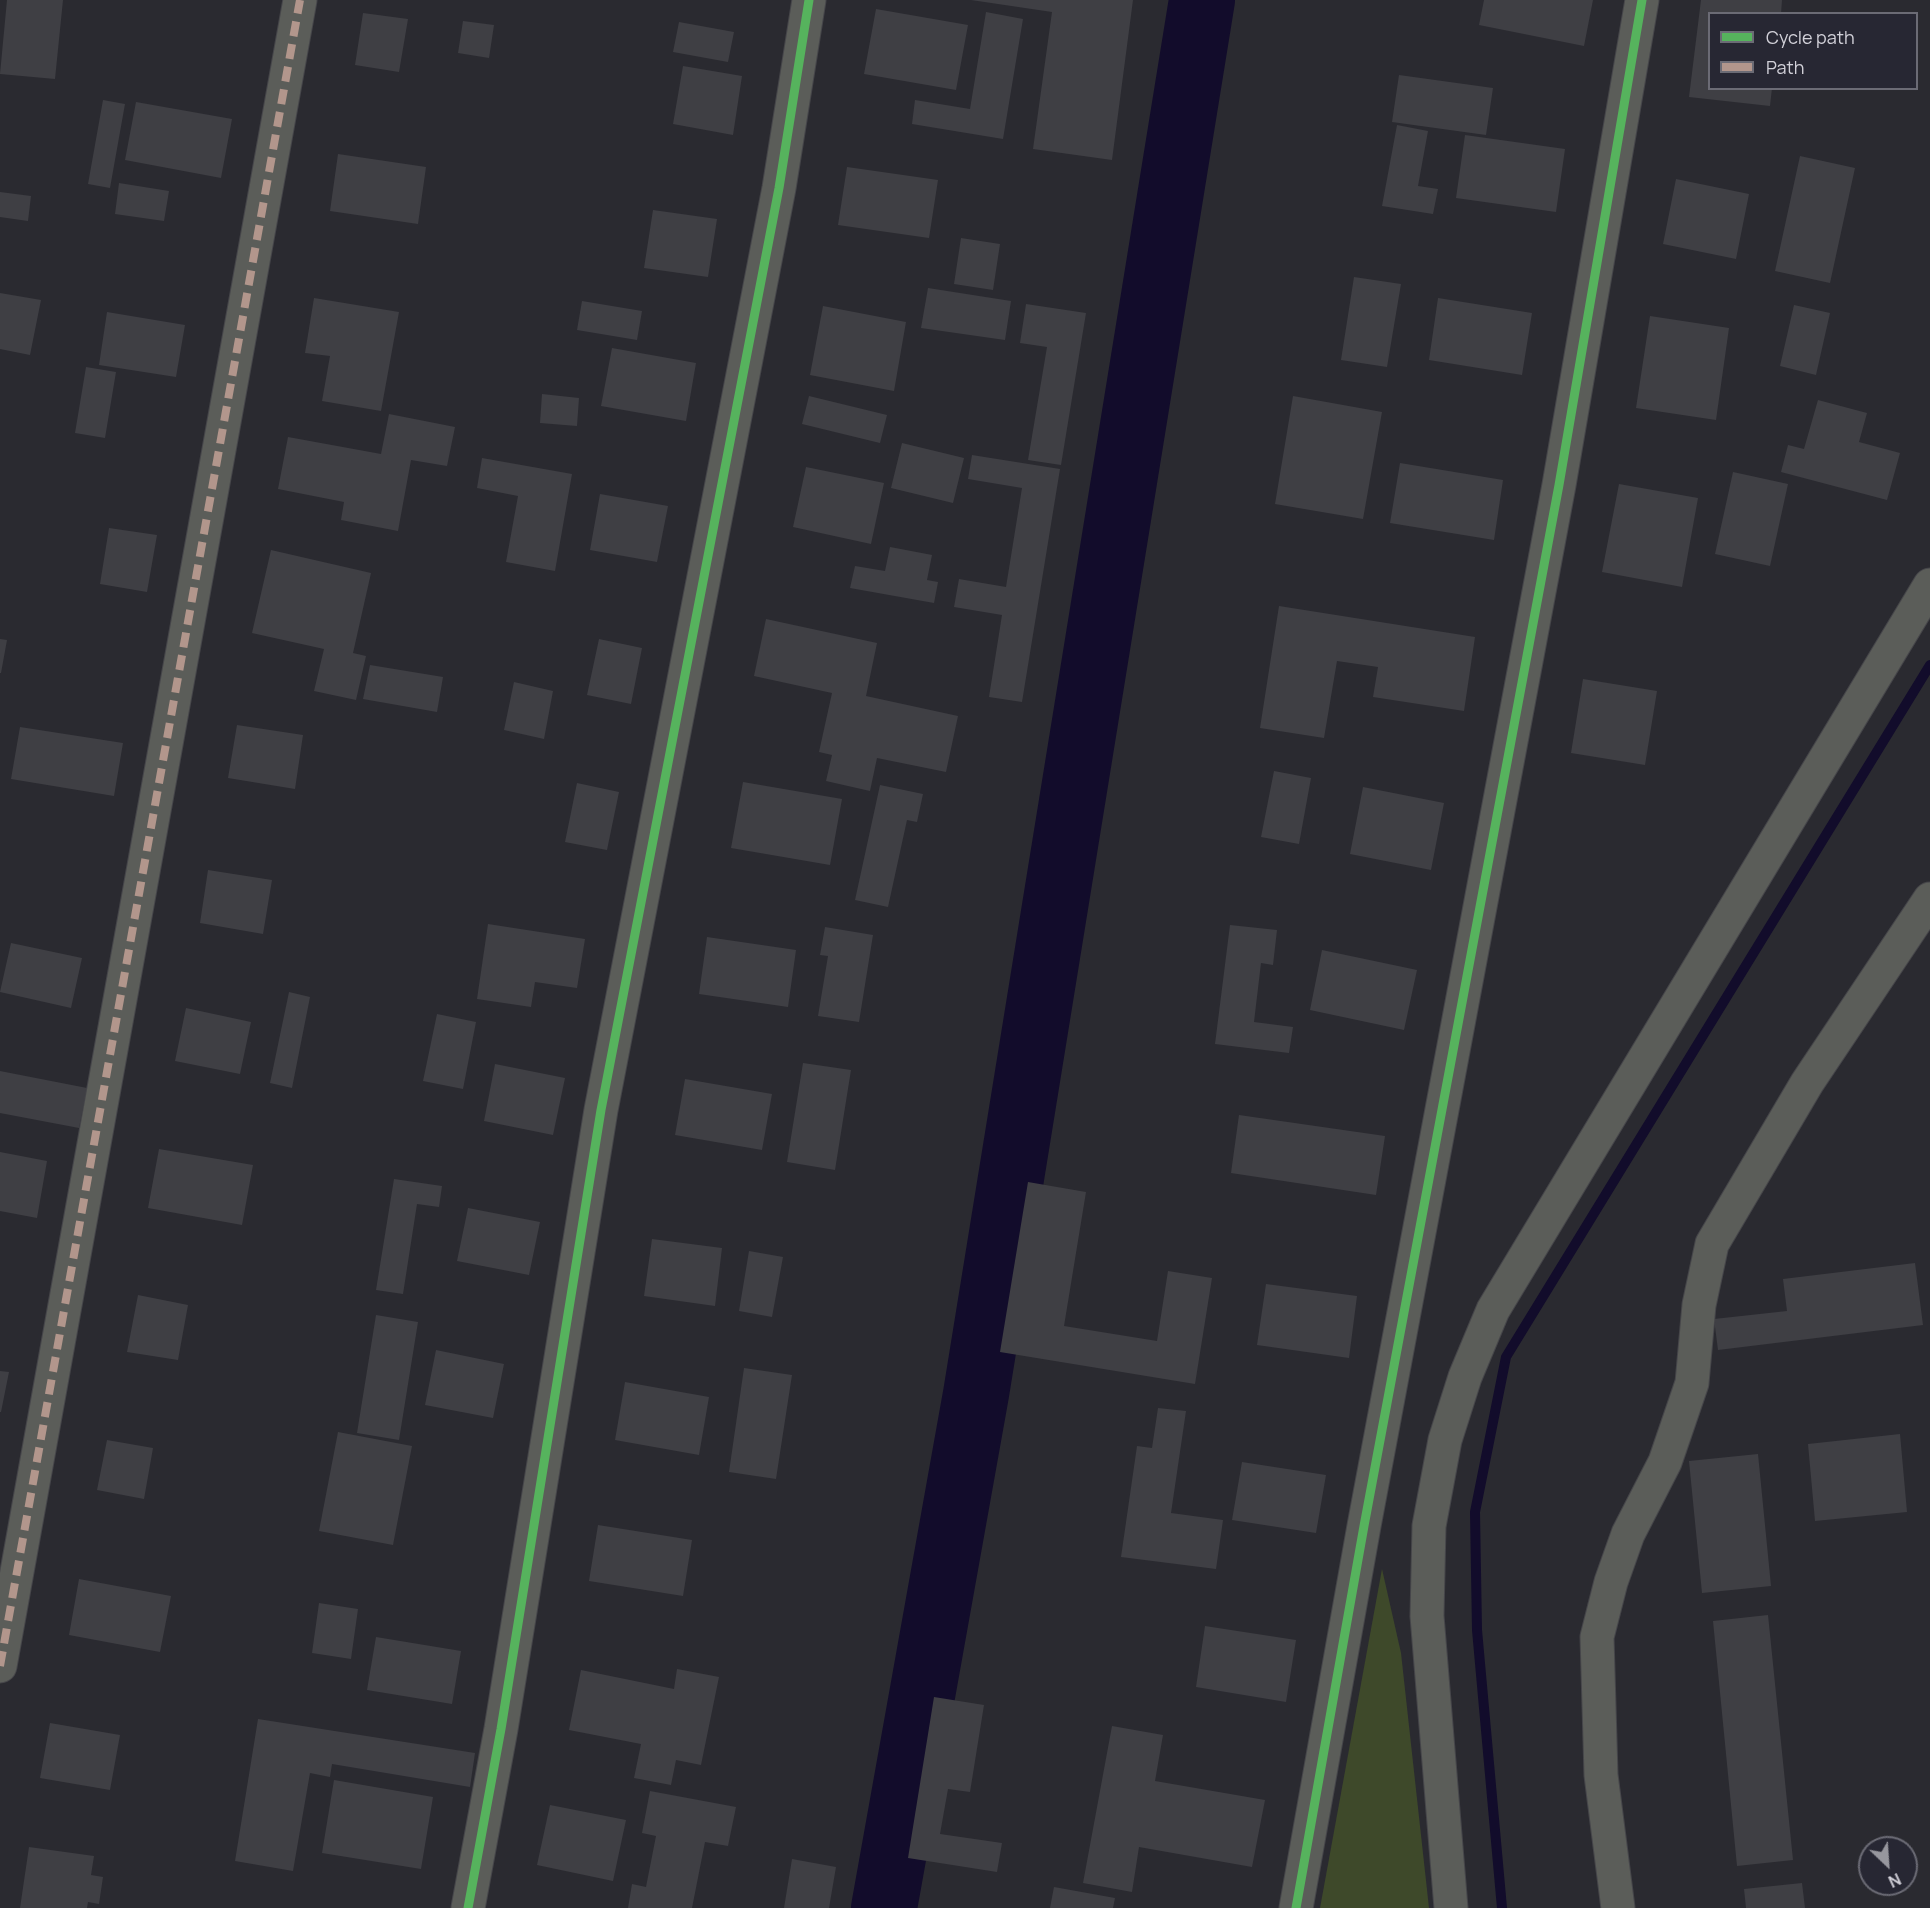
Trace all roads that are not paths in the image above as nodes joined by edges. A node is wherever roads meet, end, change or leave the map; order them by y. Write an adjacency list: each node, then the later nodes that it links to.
1 (300, 0): 6 (street)
2 (809, 0): 7 (street)
3 (1642, 0): 8 (street)
4 (1930, 585): 9 (street)
5 (1930, 899): 10 (street)
6 (0, 1666)
7 (468, 1908)
8 (1296, 1908)
9 (1451, 1908)
10 (1618, 1908)

